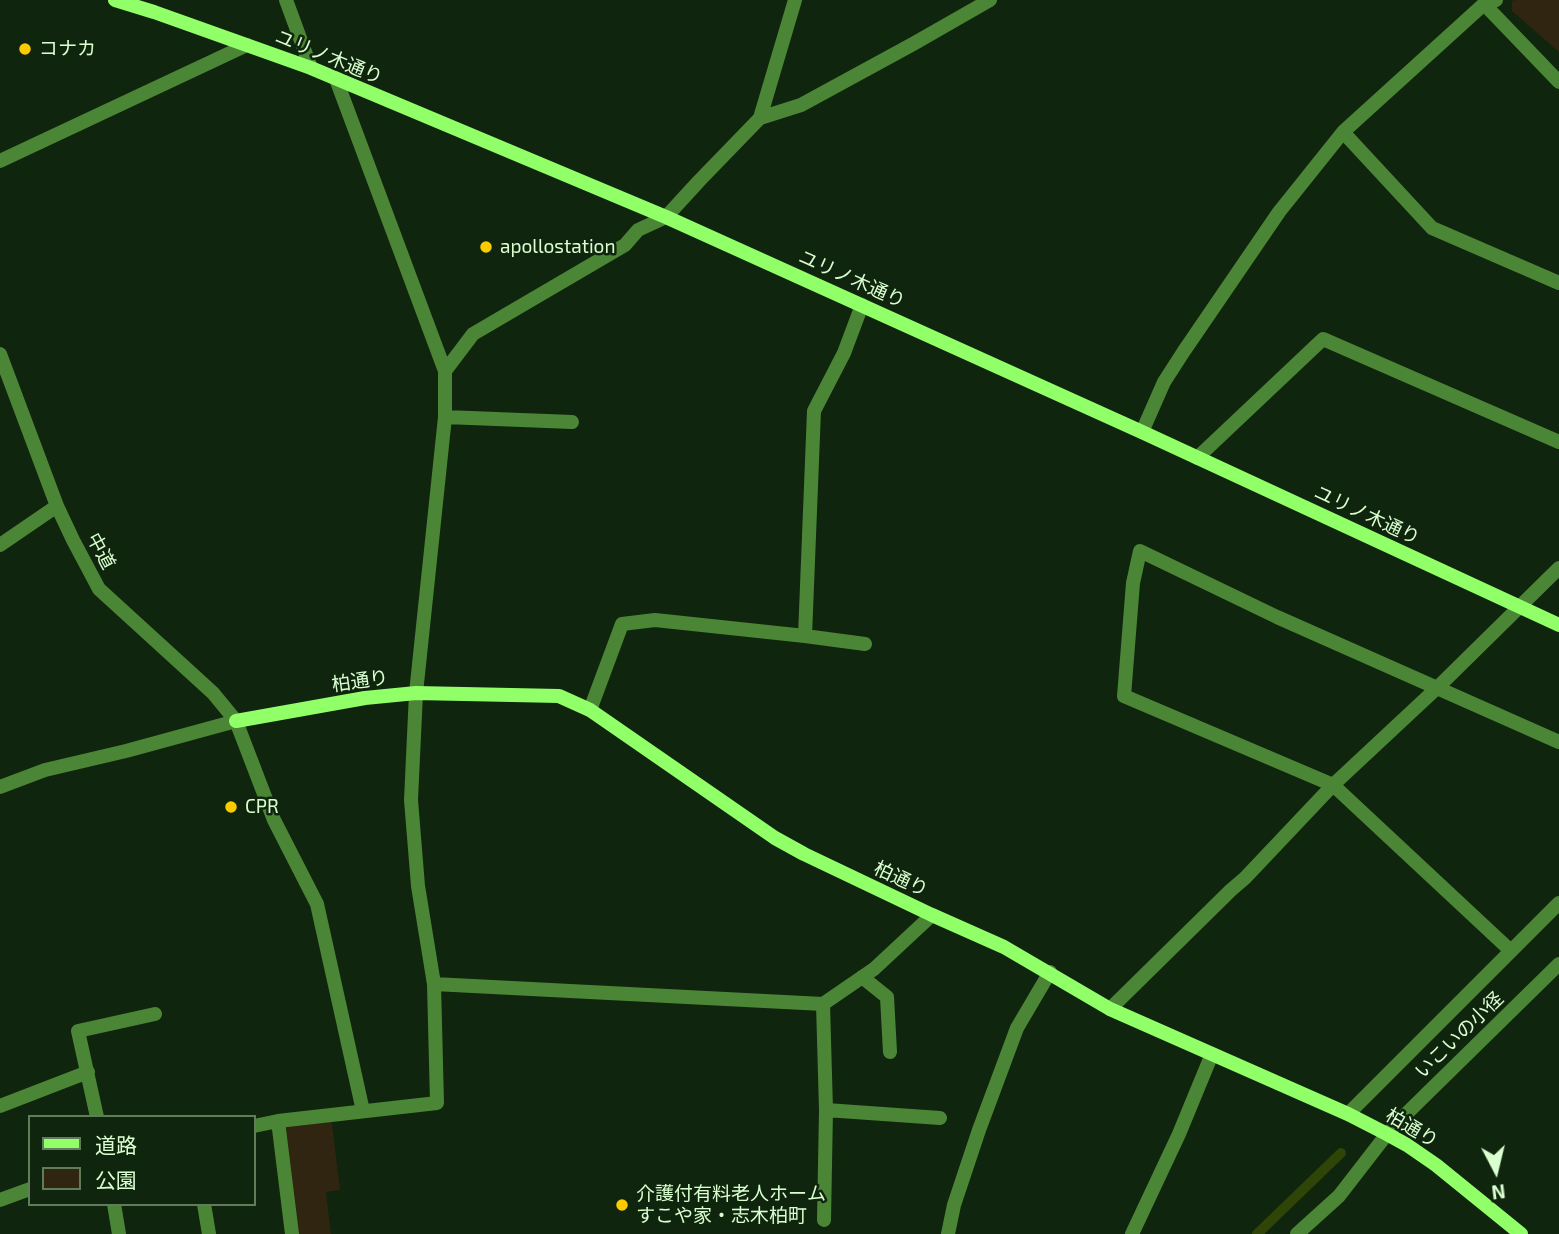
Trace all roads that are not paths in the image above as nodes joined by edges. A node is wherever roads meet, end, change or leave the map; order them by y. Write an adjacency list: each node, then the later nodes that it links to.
1 (115, 0): 6 (street, ユリノ木通り)
2 (286, 0): 7 (street)
3 (794, 0): 10 (street)
4 (990, 0): 10 (street)
5 (1490, 2): 9 (street); 11 (street)
6 (247, 46): 7 (street, ユリノ木通り); 12 (street)
7 (311, 68): 8 (street, ユリノ木通り)
8 (336, 79): 13 (street, ユリノ木通り); 17 (street)
9 (1559, 82)
10 (760, 118): 13 (street)
11 (1343, 132): 14 (street); 20 (street)
12 (0, 161)
13 (666, 217): 15 (street, ユリノ木通り); 17 (street)
14 (1559, 283)
15 (862, 305): 20 (street, ユリノ木通り); 28 (street)
16 (0, 354): 23 (street, 中道)
17 (445, 371): 18 (street)
18 (445, 417): 19 (street); 31 (street)
19 (572, 422)
20 (1142, 432): 22 (street, ユリノ木通り)
21 (1559, 442): 22 (street)
22 (1197, 458): 26 (street, ユリノ木通り)
23 (57, 506): 24 (street); 33 (street, 中道)
24 (0, 545)
25 (1559, 568): 26 (street)
26 (1521, 607): 27 (street, ユリノ木通り); 30 (street)
27 (1559, 625)
28 (805, 636): 29 (street); 32 (street)
29 (865, 644)
30 (1438, 687): 34 (street); 35 (street); 35 (street)
31 (416, 693): 32 (street, 柏通り); 33 (street, 柏通り); 43 (street)
32 (590, 710): 38 (street, 柏通り)
33 (236, 722): 36 (street); 52 (street, 中道)
34 (1559, 742)
35 (1333, 785): 39 (street); 45 (street)
36 (0, 787)
37 (1559, 903): 39 (street)
38 (932, 915): 41 (street, 柏通り); 42 (street)
39 (1511, 951): 53 (street)
40 (1559, 964): 58 (street, いこいの小径)
41 (1050, 972): 45 (street, 柏通り); 67 (street)
42 (862, 977): 44 (street); 47 (street)
43 (434, 984): 44 (street); 52 (street)
44 (823, 1004): 51 (street)
45 (1111, 1009): 48 (street, 柏通り)
46 (155, 1014): 49 (street)
47 (890, 1052)
48 (1212, 1054): 53 (street, 柏通り); 68 (street)
49 (88, 1072): 50 (street); 54 (street)
50 (0, 1106)
51 (826, 1110): 55 (street); 63 (street)
52 (363, 1111): 56 (street)
53 (1348, 1114): 58 (street, 柏通り)
54 (97, 1115)
55 (940, 1118)
56 (278, 1121): 57 (street); 66 (street)
57 (256, 1126)
58 (1387, 1133): 69 (street, いこいの小径); 70 (street, 柏通り)
59 (28, 1190): 60 (street)
60 (0, 1200)
61 (114, 1206): 64 (street)
62 (204, 1206): 65 (street)
63 (824, 1220)
64 (120, 1234)
65 (209, 1234)
66 (292, 1234)
67 (948, 1234)
68 (1132, 1234)
69 (1297, 1234)
70 (1521, 1234)

